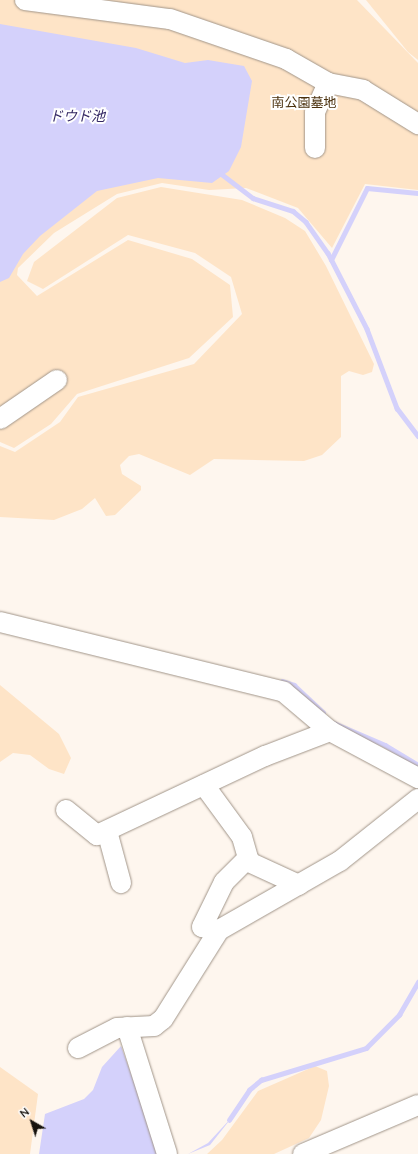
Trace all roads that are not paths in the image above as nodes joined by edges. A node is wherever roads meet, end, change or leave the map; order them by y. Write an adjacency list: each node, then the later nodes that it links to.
1 (25, 0): 2 (street)
2 (328, 83): 3 (street); 4 (street)
3 (418, 124)
4 (315, 148)
5 (57, 380): 6 (street)
6 (0, 419)
7 (0, 622): 8 (street)
8 (330, 731): 9 (street); 10 (street)
9 (418, 778)
10 (204, 785): 13 (street); 14 (street)
11 (418, 800): 16 (street)
12 (66, 810): 13 (street)
13 (102, 833): 15 (street)
14 (248, 858): 16 (street); 17 (street)
15 (121, 883)
16 (299, 885): 17 (street)
17 (219, 930): 18 (street)
18 (127, 1027): 19 (street); 21 (street)
19 (78, 1048)
20 (418, 1105): 22 (street)
21 (167, 1154)
22 (303, 1154)

